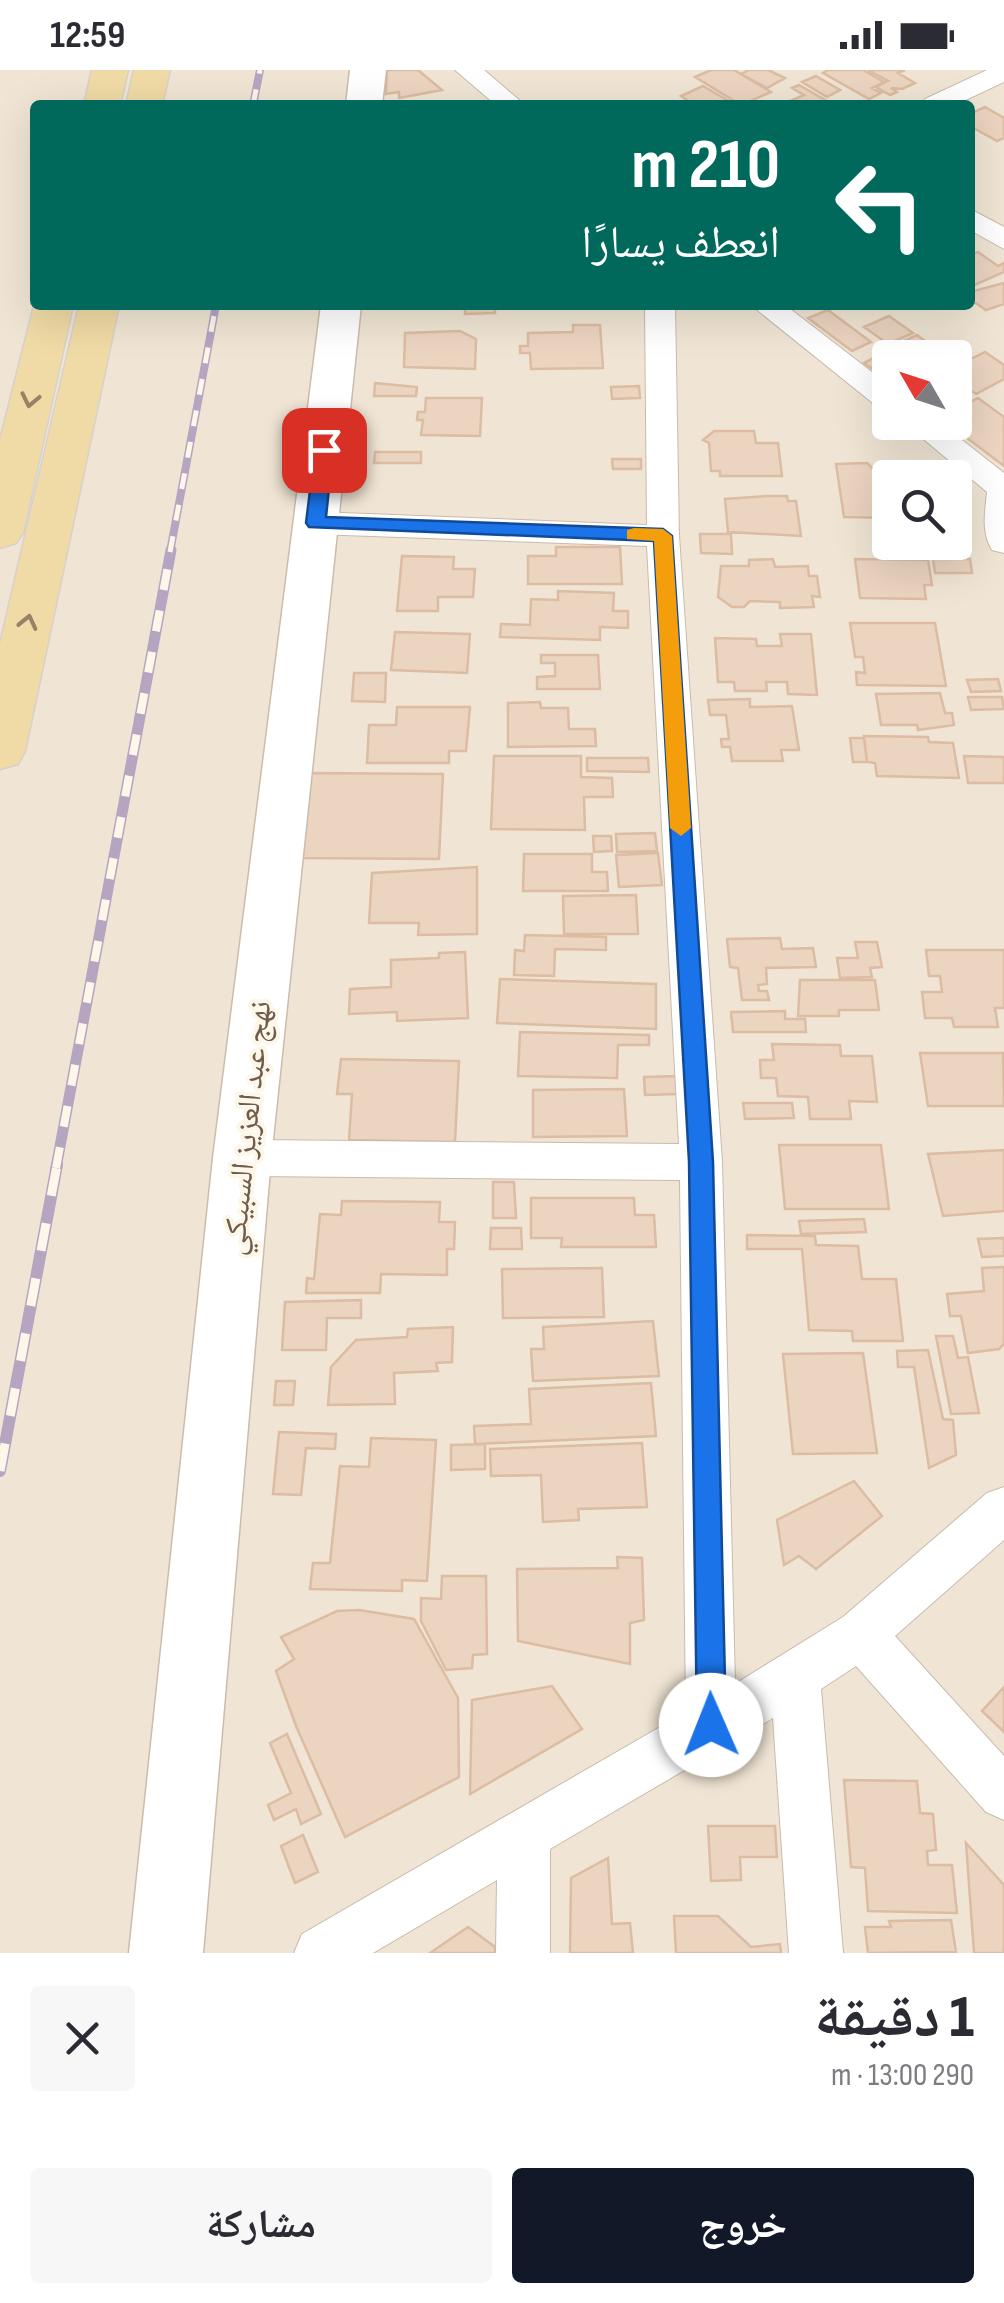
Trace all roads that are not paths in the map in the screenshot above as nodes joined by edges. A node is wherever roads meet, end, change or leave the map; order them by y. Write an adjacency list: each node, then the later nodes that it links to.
1 (110, 70): 6 (main road)
2 (152, 70): 7 (main road)
3 (368, 70): 8 (street)
4 (468, 70): 9 (street)
5 (1002, 75): 10 (street)
6 (103, 100)
7 (145, 100)
8 (365, 100)
9 (506, 100)
10 (945, 100)
11 (975, 220): 12 (street)
12 (1004, 240)
13 (51, 310): 22 (main road, one-way to 22)
14 (98, 310): 25 (main road, one-way to 14)
15 (340, 310): 21 (street, نهج عبد العزيز السبيكي)
16 (660, 310): 23 (street)
17 (772, 310): 18 (street)
18 (872, 387)
19 (941, 440): 20 (street)
20 (1003, 488): 24 (street)
21 (316, 523): 23 (street); 26 (street, نهج عبد العزيز السبيكي)
22 (0, 533)
23 (663, 536): 27 (street)
24 (1004, 542)
25 (2, 727)
26 (242, 1158): 27 (street); 34 (street, نهج عبد العزيز السبيكي)
27 (701, 1162): 31 (street)
28 (1004, 1509): 29 (street)
29 (860, 1634): 30 (street); 32 (street)
30 (795, 1677): 31 (street); 37 (street)
31 (711, 1725): 33 (street)
32 (1004, 1794)
33 (524, 1833): 35 (street); 36 (street)
34 (166, 1953)
35 (321, 1953)
36 (523, 1953)
37 (816, 1953)

